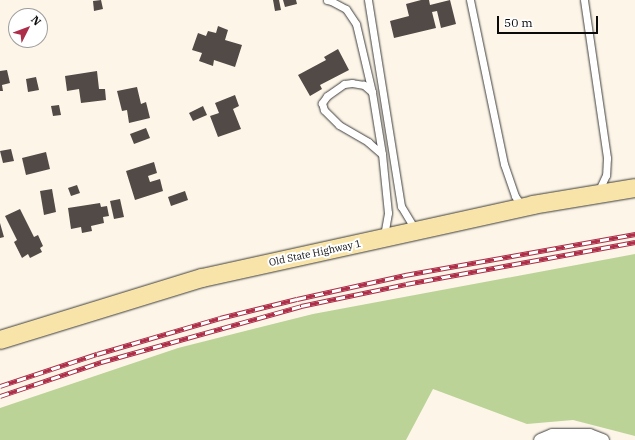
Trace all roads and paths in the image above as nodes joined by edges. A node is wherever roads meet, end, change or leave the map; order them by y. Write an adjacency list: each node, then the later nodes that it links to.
1 (327, 0): 5 (lane)
2 (368, 0): 10 (lane)
3 (470, 0): 9 (lane)
4 (584, 0): 8 (lane)
5 (372, 92): 6 (lane); 6 (lane)
6 (382, 154): 11 (lane)
7 (635, 188): 8 (main road, Old State Highway 1)
8 (595, 195): 9 (main road, Old State Highway 1)
9 (523, 208): 10 (main road, Old State Highway 1)
10 (416, 231): 11 (main road, Old State Highway 1)
11 (383, 238): 12 (main road, Old State Highway 1)
12 (0, 340)
13 (540, 440): 14 (street)
14 (602, 440)

